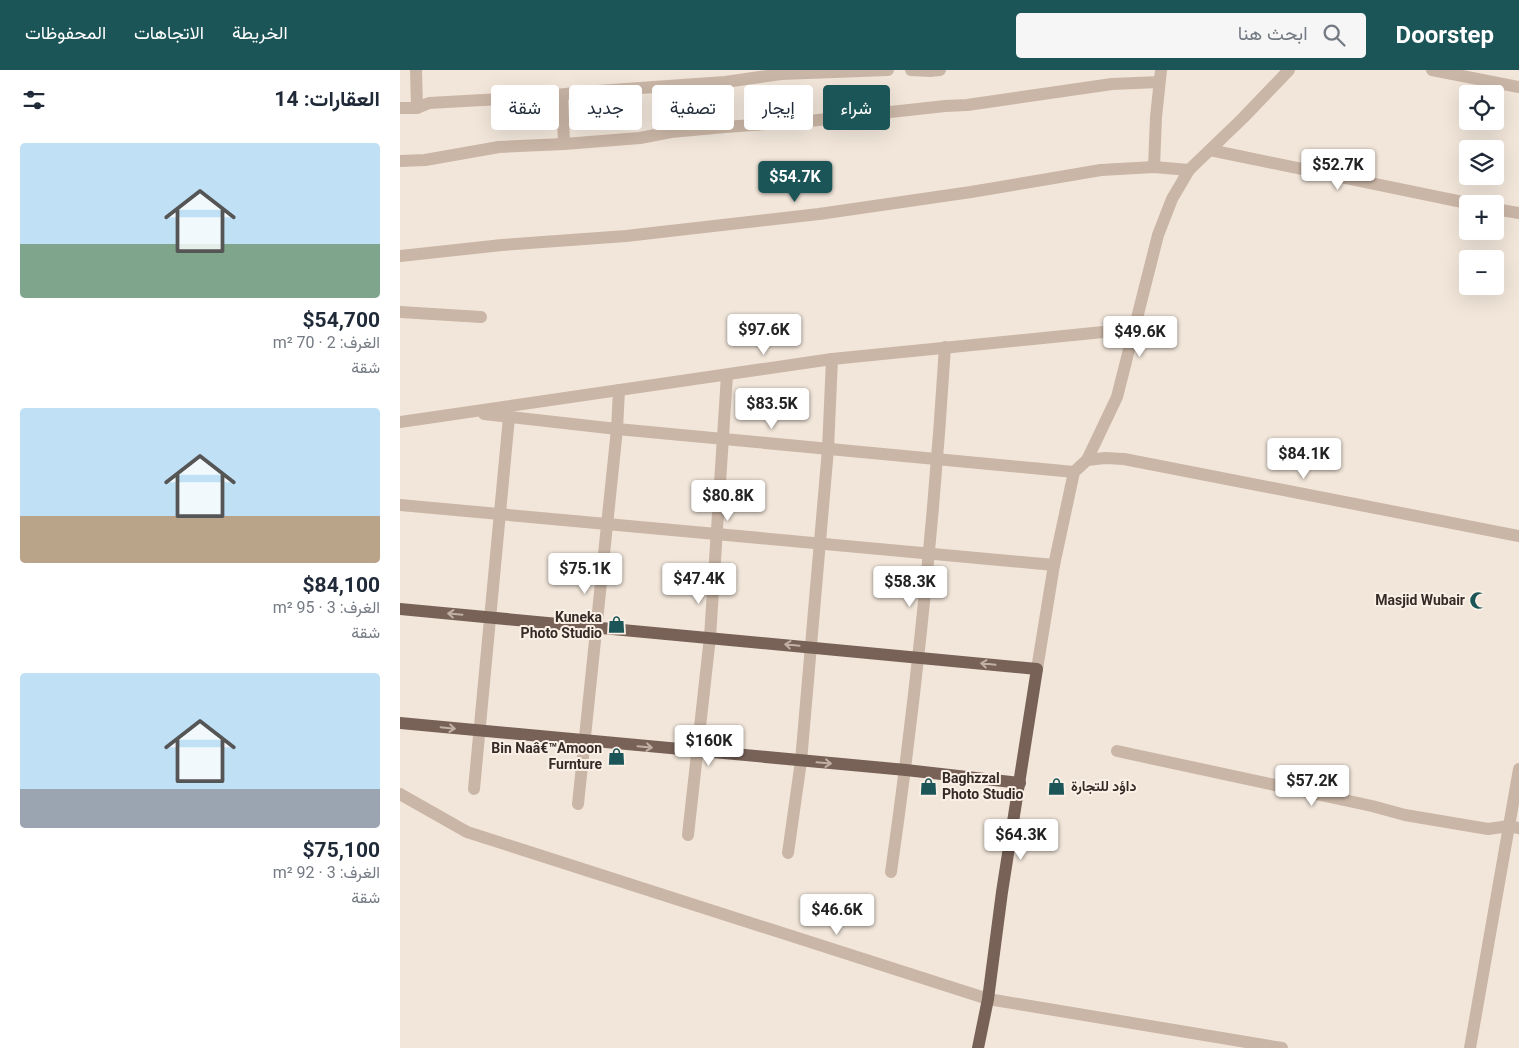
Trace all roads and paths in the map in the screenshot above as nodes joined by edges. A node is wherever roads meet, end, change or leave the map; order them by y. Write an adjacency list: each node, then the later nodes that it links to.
1 (416, 70): 11 (street)
2 (888, 70): 9 (street)
3 (911, 70): 4 (street)
4 (940, 70)
5 (1290, 70): 13 (street)
6 (1432, 70): 8 (street)
7 (1160, 76): 12 (street); 15 (street)
8 (1519, 87)
9 (562, 95): 11 (street); 12 (street)
10 (400, 108): 11 (street)
11 (417, 108)
12 (564, 144): 14 (street)
13 (1210, 150): 16 (street); 17 (street)
14 (400, 161)
15 (1154, 167): 16 (street); 20 (street)
16 (1189, 170): 23 (street)
17 (1459, 201)
18 (1504, 210): 19 (street)
19 (1519, 213)
20 (400, 256)
21 (400, 312): 22 (street)
22 (481, 317)
23 (1133, 329): 24 (street); 35 (street)
24 (945, 347): 25 (street); 34 (street)
25 (832, 359): 26 (street); 33 (street)
26 (727, 375): 27 (street); 32 (street)
27 (619, 390): 28 (street); 31 (street)
28 (467, 412): 29 (street); 30 (street)
29 (509, 417): 31 (street); 38 (street)
30 (400, 422)
31 (617, 429): 32 (street); 39 (street)
32 (724, 439): 33 (street); 40 (street)
33 (828, 449): 34 (street); 42 (street)
34 (938, 458): 36 (street); 43 (street)
35 (1088, 460): 36 (street); 41 (street)
36 (1074, 472): 44 (street)
37 (400, 504): 38 (street)
38 (500, 514): 39 (street); 46 (street)
39 (606, 523): 40 (street); 47 (street)
40 (718, 534): 42 (street); 48 (street)
41 (1519, 536)
42 (820, 544): 43 (street); 49 (street)
43 (930, 553): 44 (street); 50 (street)
44 (1054, 565): 51 (street)
45 (400, 609): 46 (main road, one-way to 45)
46 (490, 618): 47 (main road); 53 (street)
47 (596, 627): 48 (main road); 54 (street)
48 (710, 637): 49 (main road, one-way to 48); 56 (street)
49 (810, 647): 50 (main road); 57 (street)
50 (919, 657): 51 (main road, one-way to 50); 59 (street)
51 (1037, 669): 60 (main road)
52 (400, 723): 53 (main road, one-way to 53)
53 (479, 731): 54 (main road); 61 (street)
54 (584, 741): 56 (main road, one-way to 56); 63 (street)
55 (1117, 751): 64 (street)
56 (696, 752): 57 (main road); 65 (street)
57 (801, 761): 59 (main road, one-way to 59); 66 (street)
58 (1519, 769): 64 (street)
59 (906, 770): 60 (main road); 67 (street)
60 (1020, 783): 68 (main road)
61 (474, 789)
62 (400, 794): 68 (street)
63 (578, 804)
64 (1514, 827): 71 (street)
65 (688, 835)
66 (788, 853)
67 (891, 872)
68 (988, 999): 69 (main road); 70 (street)
69 (978, 1048)
70 (1282, 1048)
71 (1470, 1048)

